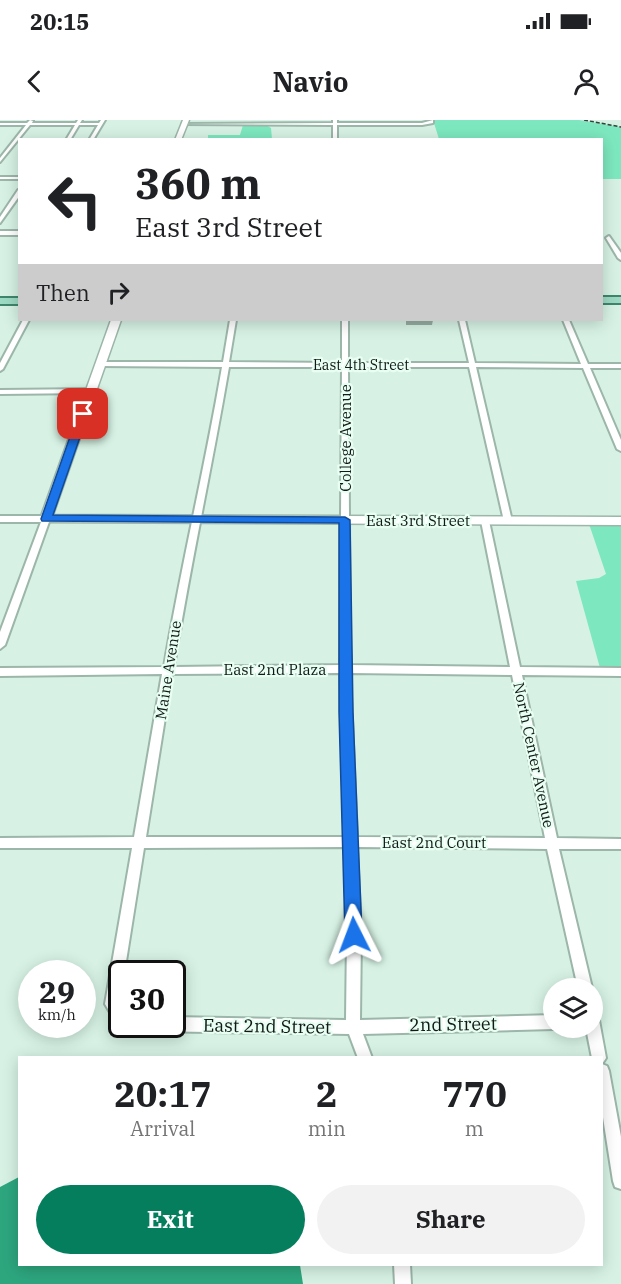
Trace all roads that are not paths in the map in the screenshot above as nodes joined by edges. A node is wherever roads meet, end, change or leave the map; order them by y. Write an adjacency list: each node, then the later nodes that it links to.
1 (0, 122): 2 (street)
2 (30, 122): 3 (street); 14 (street)
3 (79, 122): 4 (street); 9 (street)
4 (102, 122): 10 (street)
5 (185, 122): 6 (street); 11 (street)
6 (246, 122): 7 (street)
7 (335, 122): 8 (street); 12 (street)
8 (431, 122)
9 (69, 138)
10 (92, 138)
11 (179, 138)
12 (335, 138)
13 (0, 147): 14 (street)
14 (11, 147): 15 (street); 16 (street)
15 (18, 147)
16 (0, 161)
17 (0, 178): 18 (street)
18 (18, 178)
19 (18, 194): 20 (street)
20 (0, 220)
21 (0, 233): 22 (street)
22 (18, 233)
23 (605, 238): 24 (street); 25 (street)
24 (621, 238)
25 (621, 258)
26 (603, 300): 27 (main road)
27 (621, 300)
28 (0, 302): 29 (main road)
29 (18, 302)
30 (25, 321): 42 (street)
31 (116, 321): 36 (street)
32 (233, 321): 37 (street, Maine Avenue)
33 (345, 321): 38 (street, College Avenue)
34 (462, 321): 39 (street)
35 (566, 321): 40 (street)
36 (100, 364): 37 (street, East 4th Street); 44 (street)
37 (225, 365): 38 (street, East 4th Street); 48 (street, Maine Avenue)
38 (345, 365): 39 (street, East 4th Street); 49 (street, College Avenue)
39 (474, 366): 40 (street, East 4th Street); 51 (street)
40 (585, 366): 41 (street, East 4th Street); 45 (street)
41 (621, 366)
42 (0, 369)
43 (0, 392): 44 (street)
44 (91, 392): 47 (street)
45 (621, 449)
46 (0, 519): 47 (street, East 3rd Street)
47 (46, 519): 48 (street, East 3rd Street); 53 (street)
48 (198, 519): 49 (street, East 3rd Street); 55 (street, Maine Avenue)
49 (345, 520): 50 (street, East 3rd Street); 54 (street, College Avenue)
50 (485, 521): 51 (street, East 3rd Street); 58 (street, North Center Avenue)
51 (508, 521): 52 (street, East 3rd Street)
52 (621, 521)
53 (0, 645)
54 (345, 669): 55 (street, East 2nd Plaza); 58 (street, East 2nd Plaza); 59 (street, College Avenue)
55 (168, 670): 56 (street, East 2nd Plaza); 61 (street, Maine Avenue)
56 (0, 672)
57 (621, 672): 58 (street, East 2nd Plaza)
58 (517, 673): 62 (street, North Center Avenue)
59 (349, 842): 61 (street, East 2nd Court); 62 (street, East 2nd Court); 68 (street, College Avenue)
60 (0, 843): 61 (street, East 2nd Court)
61 (140, 843): 64 (street, Maine Avenue)
62 (552, 843): 63 (street, East 2nd Court); 65 (street, North Center Avenue)
63 (621, 844)
64 (120, 960)
65 (583, 978)
66 (543, 1022): 68 (street, 2nd Street)
67 (186, 1025): 68 (street, East 2nd Street)
68 (354, 1027): 70 (street, College Avenue)
69 (596, 1038): 71 (street)
70 (364, 1056)
71 (599, 1056)
72 (603, 1077): 73 (street)
73 (621, 1181)
74 (402, 1266): 75 (street)
75 (403, 1284)

